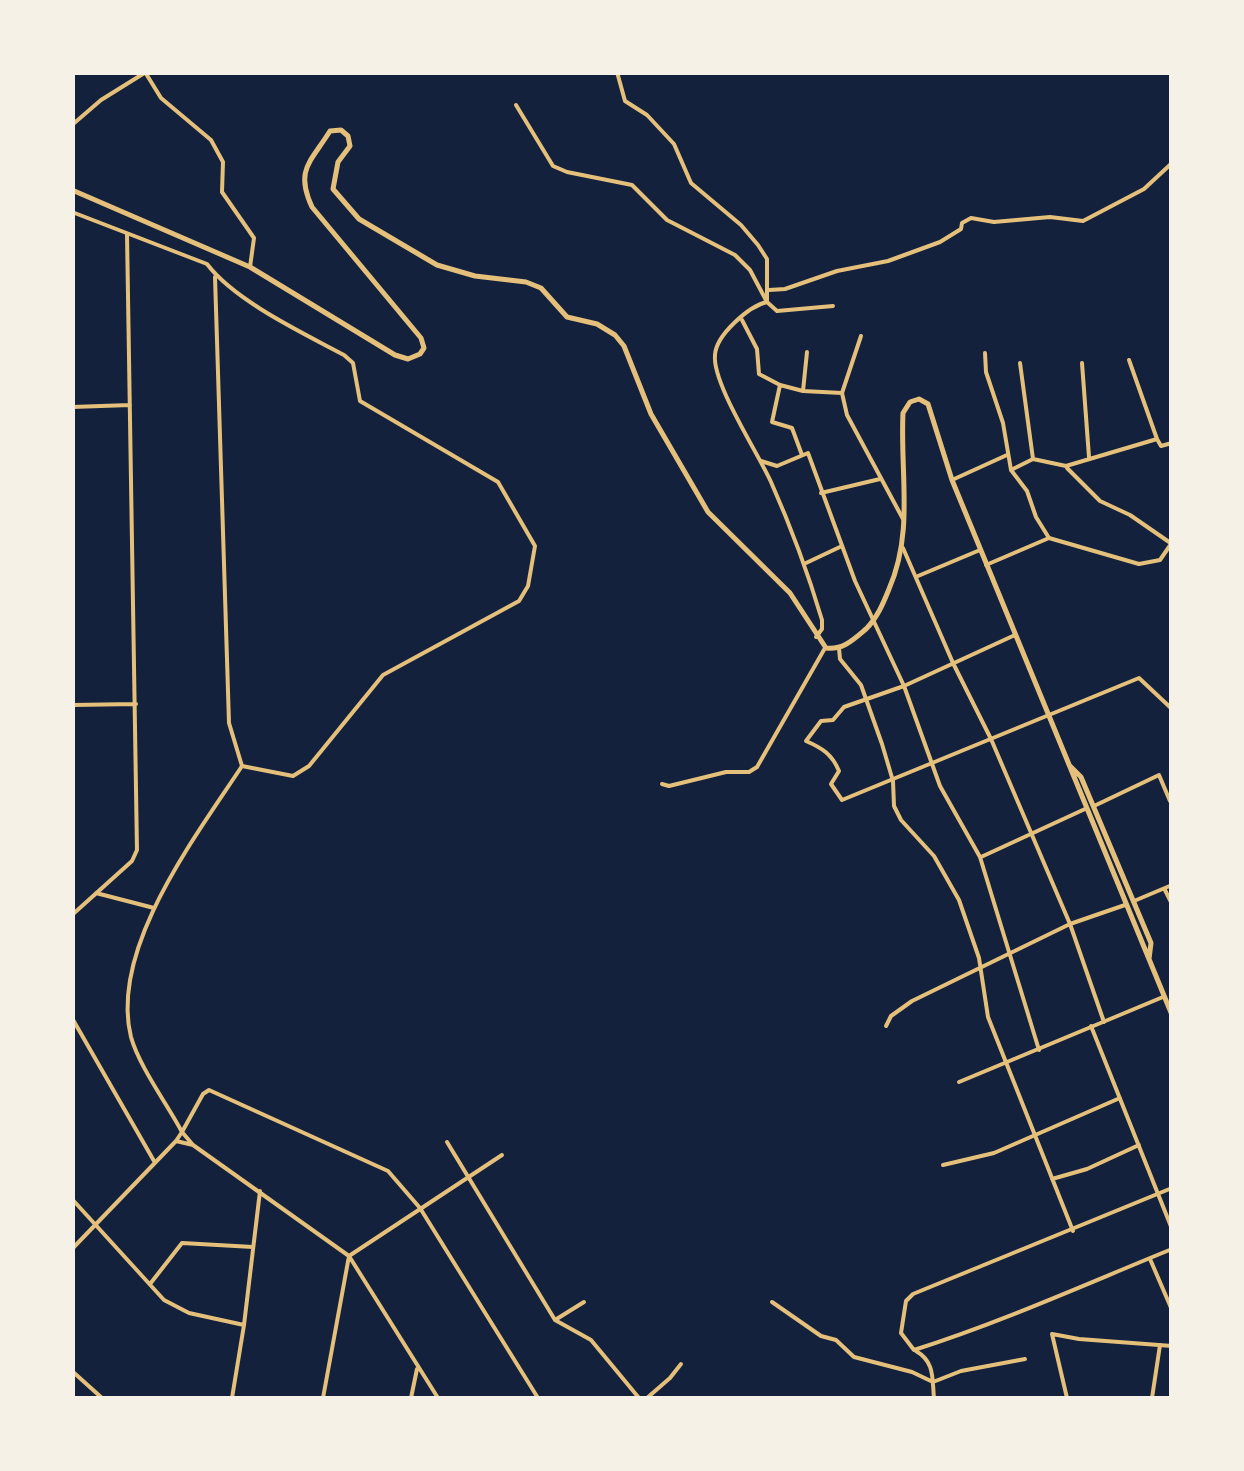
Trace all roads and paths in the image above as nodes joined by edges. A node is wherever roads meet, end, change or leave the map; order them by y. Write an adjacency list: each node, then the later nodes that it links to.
1 (617, 72): 11 (street)
2 (145, 73): 4 (street); 9 (street)
3 (516, 106): 12 (street)
4 (72, 125)
5 (1172, 163): 11 (street)
6 (72, 190): 9 (street)
7 (72, 212): 8 (street)
8 (127, 234): 10 (street); 24 (street)
9 (250, 267): 49 (street)
10 (215, 275): 62 (street); 62 (street)
11 (769, 290): 12 (street)
12 (767, 302): 13 (street); 14 (street)
13 (832, 306)
14 (741, 319): 21 (street); 32 (street)
15 (861, 336): 23 (street)
16 (806, 352): 22 (street)
17 (985, 353): 29 (street)
18 (1129, 360): 26 (street)
19 (1082, 363): 30 (street)
20 (1020, 364): 31 (street)
21 (780, 385): 22 (street); 28 (street)
22 (803, 391): 23 (street)
23 (842, 393): 35 (street)
24 (130, 406): 25 (street); 55 (street)
25 (72, 407)
26 (1156, 439): 27 (street); 30 (street)
27 (1172, 444)
28 (802, 455): 32 (street); 37 (street)
29 (1007, 455): 34 (street); 36 (street)
30 (1090, 457): 33 (street)
31 (1033, 459): 33 (street); 34 (street)
32 (761, 461): 44 (street)
33 (1066, 466): 40 (street)
34 (1011, 470): 39 (street)
35 (880, 479): 37 (street); 38 (street)
36 (952, 480): 38 (street); 43 (street)
37 (821, 493): 41 (street)
38 (905, 523): 42 (street)
39 (1050, 538): 40 (street); 45 (street)
40 (1171, 544)
41 (842, 546): 44 (street); 47 (street)
42 (903, 548): 46 (street); 47 (street)
43 (980, 550): 45 (street); 46 (street)
44 (805, 563): 49 (street)
45 (986, 565): 48 (street)
46 (918, 576): 52 (street)
47 (874, 622): 51 (street); 53 (street)
48 (1015, 635): 52 (street); 58 (street)
49 (816, 636): 50 (street)
50 (826, 648): 51 (street); 64 (street)
51 (839, 648): 54 (street)
52 (952, 663): 53 (street); 59 (street)
53 (904, 686): 54 (street); 61 (street)
54 (866, 699): 63 (street); 63 (street)
55 (136, 704): 56 (street); 72 (street)
56 (72, 705)
57 (1172, 709): 58 (street)
58 (1048, 717): 59 (street); 60 (street)
59 (991, 739): 61 (street); 68 (street)
60 (1066, 762): 66 (street); 67 (street)
61 (932, 764): 63 (street); 69 (street)
62 (242, 766): 76 (street)
63 (893, 781): 81 (street)
64 (662, 784)
65 (1171, 801): 66 (street)
66 (1094, 806): 73 (street)
67 (1085, 808): 68 (street); 75 (street)
68 (1030, 832): 69 (street); 78 (street)
69 (980, 857): 79 (street)
70 (1172, 886): 71 (street)
71 (1164, 889): 73 (street); 74 (street)
72 (96, 893): 76 (street); 77 (street)
73 (1134, 901): 80 (street)
74 (1172, 904)
75 (1125, 905): 78 (street); 80 (street)
76 (155, 908): 93 (street)
77 (72, 915)
78 (1070, 924): 79 (street); 86 (street)
79 (1009, 952): 81 (street); 89 (street)
80 (1148, 960): 82 (street)
81 (979, 968): 87 (street); 90 (street)
82 (1164, 997): 83 (street); 86 (street)
83 (1170, 1006): 84 (street)
84 (1172, 1015)
85 (72, 1018): 100 (street)
86 (1104, 1022): 88 (street)
87 (886, 1026)
88 (1091, 1026): 89 (street); 92 (street)
89 (1039, 1050): 90 (street)
90 (1006, 1063): 91 (street); 94 (street)
91 (960, 1082)
92 (1120, 1098): 94 (street); 97 (street)
93 (182, 1132): 95 (street); 98 (street); 108 (street)
94 (1034, 1136): 101 (street); 103 (street)
95 (176, 1142): 98 (street); 100 (street)
96 (447, 1142): 102 (street)
97 (1139, 1144): 103 (street); 106 (street)
98 (193, 1145): 105 (street)
99 (502, 1156): 102 (street)
100 (154, 1161): 109 (street)
101 (942, 1164)
102 (470, 1177): 108 (street); 121 (street)
103 (1052, 1179): 111 (street)
104 (1172, 1188): 106 (street)
105 (260, 1192): 112 (street); 115 (street)
106 (1156, 1194): 110 (street); 111 (street)
107 (72, 1199): 109 (street)
108 (420, 1208): 115 (street); 136 (street)
109 (95, 1224): 113 (street); 117 (street)
110 (1172, 1228)
111 (1073, 1230): 125 (street)
112 (253, 1247): 117 (street); 122 (street)
113 (72, 1249)
114 (1172, 1250): 116 (street)
115 (349, 1256): 128 (street); 133 (street)
116 (1149, 1258): 120 (street); 125 (street)
117 (150, 1284): 122 (street)
118 (584, 1302): 121 (street)
119 (772, 1302): 130 (street)
120 (1172, 1310)
121 (555, 1320): 137 (street)
122 (244, 1326): 132 (street)
123 (1160, 1345): 124 (street); 140 (street); 141 (street)
124 (1172, 1346)
125 (914, 1350): 130 (street)
126 (1025, 1359): 130 (street)
127 (680, 1364): 138 (street)
128 (418, 1366): 134 (street); 135 (street)
129 (72, 1371): 131 (street)
130 (933, 1382): 139 (street)
131 (102, 1398)
132 (232, 1398)
133 (323, 1398)
134 (411, 1398)
135 (438, 1398)
136 (538, 1398)
137 (639, 1398)
138 (646, 1398)
139 (934, 1398)
140 (1067, 1398)
141 (1152, 1398)

